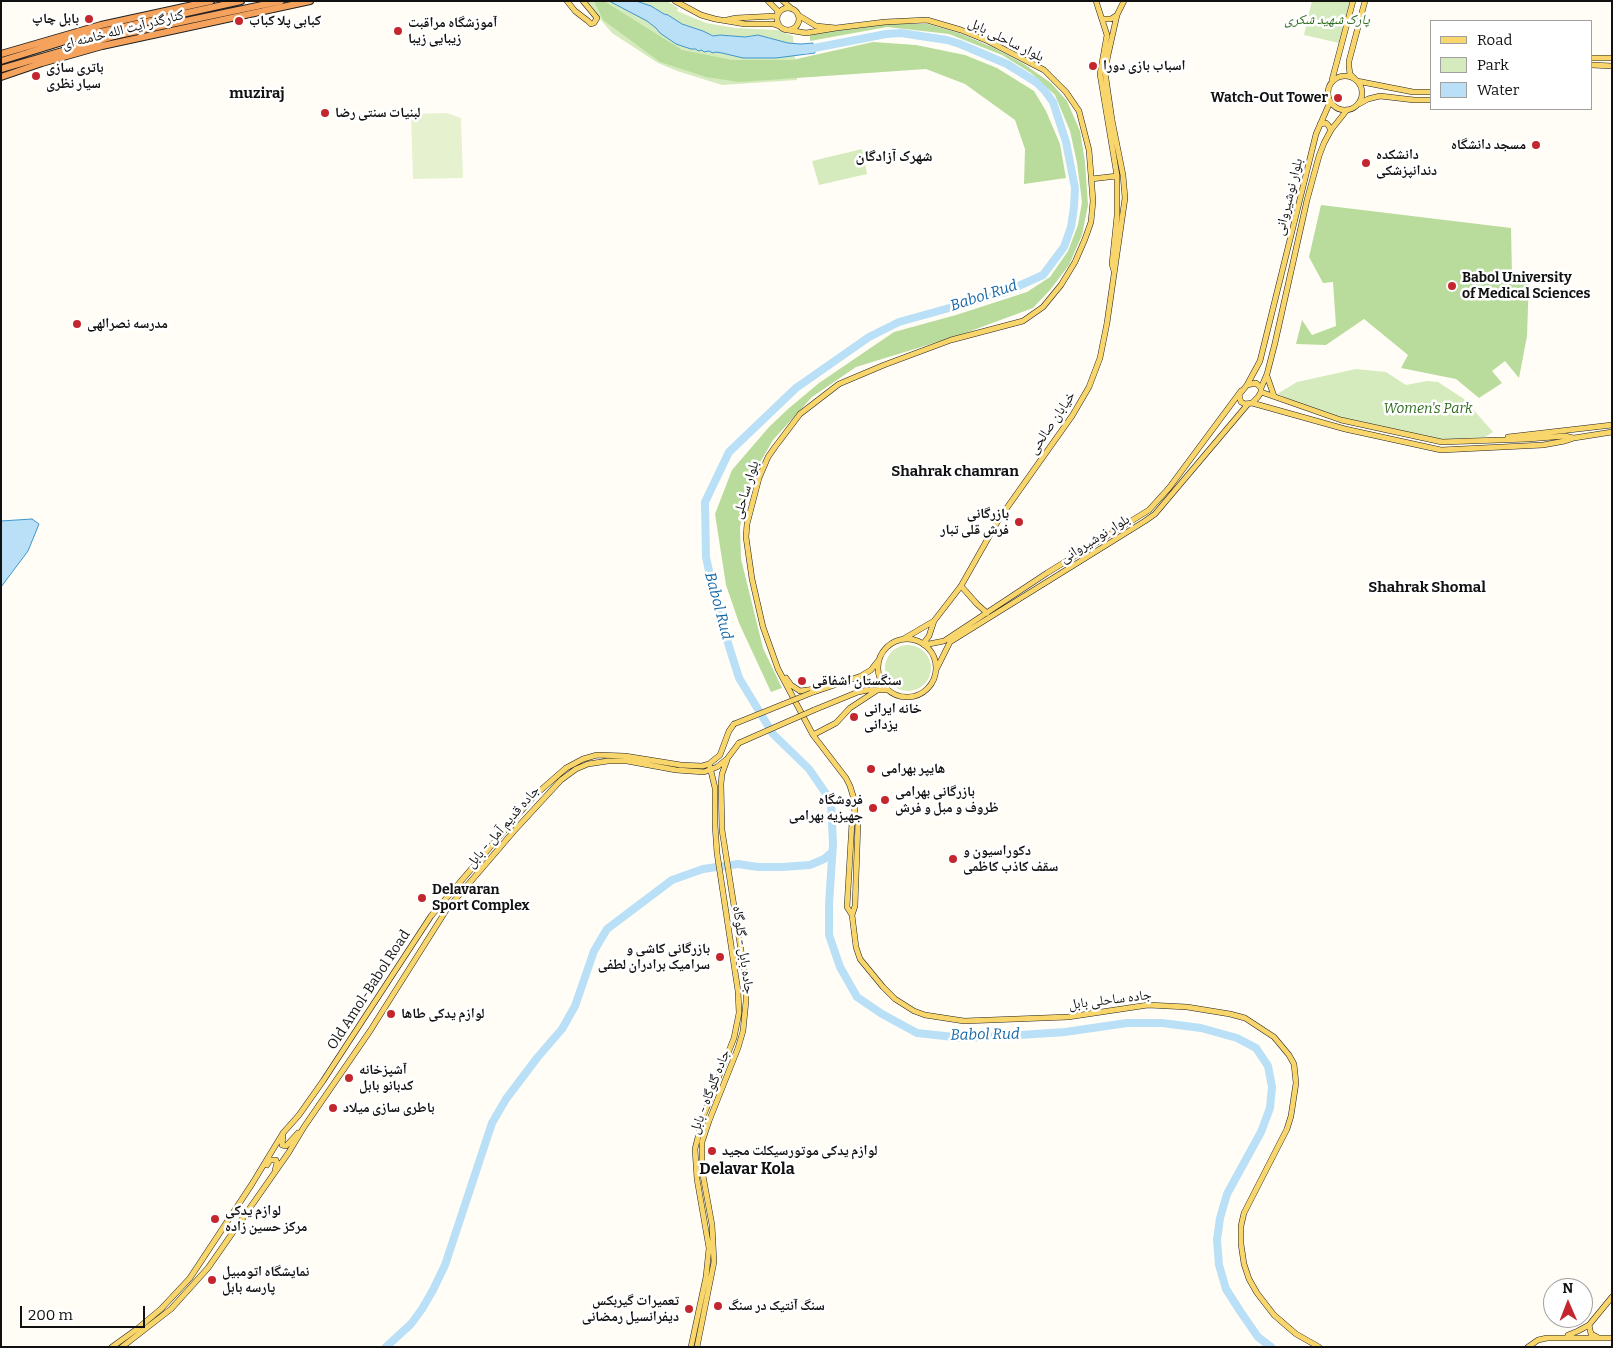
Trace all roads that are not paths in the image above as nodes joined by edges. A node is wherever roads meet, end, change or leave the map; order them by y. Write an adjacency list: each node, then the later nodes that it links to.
1 (211, 1): 14 (highway, کنارگذر آیت الله خامنه ای)
2 (241, 1): 14 (highway)
3 (281, 1): 17 (highway)
4 (310, 1): 17 (highway)
5 (567, 1): 6 (main road)
6 (583, 1)
7 (675, 1): 21 (main road)
8 (768, 1): 18 (main road)
9 (784, 1): 15 (main road)
10 (1096, 1): 20 (main road, خيابان صالحی)
11 (1122, 1): 16 (main road, خيابان صالحی)
12 (1353, 1): 39 (main road)
13 (1365, 1): 38 (main road)
14 (187, 5): 24 (highway); 24 (highway, کنارگذر آیت الله خامنه ای)
15 (792, 10): 18 (main road); 19 (main road)
16 (1118, 12): 20 (main road); 27 (main road, خيابان صالحی)
17 (237, 13): 28 (highway)
18 (778, 14): 21 (main road); 22 (main road)
19 (798, 15): 25 (main road); 26 (main road)
20 (1102, 20): 23 (main road, خيابان صالحی)
21 (724, 21): 22 (main road)
22 (779, 26): 26 (main road)
23 (1105, 27): 27 (main road); 47 (main road, خيابان صالحی)
24 (102, 28): 29 (highway)
25 (836, 28): 26 (main road); 48 (main road, بلوار ساحلی بابل)
26 (788, 30)
27 (1114, 30): 49 (main road, خيابان صالحی)
28 (82, 48): 36 (highway); 37 (highway, کنارگذر آیت الله خامنه ای)
29 (20, 51): 30 (highway); 33 (highway)
30 (1, 54)
31 (1593, 58): 32 (main road)
32 (1612, 58)
33 (1, 61)
34 (1593, 65): 35 (main road)
35 (1612, 66)
36 (1, 69)
37 (1, 77)
38 (1355, 80): 39 (main road); 40 (main road); 43 (main road)
39 (1330, 85): 42 (main road)
40 (1430, 92)
41 (1430, 100): 43 (main road)
42 (1330, 102): 44 (main road); 45 (main road, بلوار نوشیروانی)
43 (1355, 107): 44 (main road)
44 (1347, 110): 46 (main road, بلوار نوشیروانی)
45 (1320, 124): 46 (main road); 50 (main road, بلوار نوشیروانی)
46 (1331, 130): 51 (main road, بلوار نوشیروانی)
47 (1117, 176): 48 (main road); 49 (main road, خيابان صالحی)
48 (1091, 179): 72 (main road, بلوار ساحلی)
49 (1114, 271): 64 (main road, خيابان صالحی)
50 (1260, 361): 51 (main road); 53 (main road, بلوار نوشیروانی)
51 (1269, 364): 52 (main road, بلوار نوشیروانی)
52 (1267, 374): 54 (main road, بلوار نوشیروانی); 56 (main road)
53 (1247, 385): 54 (main road); 55 (main road)
54 (1261, 390): 56 (main road); 58 (main road)
55 (1241, 392): 58 (main road); 65 (main road, بلوار نوشیروانی)
56 (1274, 396): 57 (main road)
57 (1287, 401): 59 (main road); 63 (main road)
58 (1250, 403): 59 (main road); 73 (main road, بلوار نوشیروانی)
59 (1278, 410): 62 (main road)
60 (1612, 425): 63 (main road)
61 (1612, 432): 62 (main road)
62 (1574, 438): 63 (main road)
63 (1495, 440)
64 (961, 586): 65 (main road); 66 (main road, خيابان صالحی)
65 (987, 613): 69 (main road, بلوار نوشیروانی)
66 (934, 621): 67 (main road); 68 (main road)
67 (928, 636): 69 (main road); 70 (main road)
68 (903, 639): 70 (main road); 71 (main road)
69 (937, 641): 70 (main road, بلوار نوشیروانی)
70 (924, 644): 73 (main road)
71 (879, 660): 74 (main road); 76 (main road)
72 (778, 669): 74 (main road); 77 (main road, بلوار ساحلی)
73 (936, 670): 76 (main road)
74 (838, 684): 79 (main road, bridge)
75 (879, 689): 76 (main road); 77 (main road); 78 (main road, bridge)
76 (888, 690)
77 (813, 735): 80 (main road, بلوار ساحلی)
78 (727, 759): 79 (main road); 81 (main road, جاده گلوگاه - بابل)
79 (710, 767): 82 (main road, جاده بابل - گلوگاه); 83 (main road, Old Amol-Babol Road); 84 (main road, Old Amol-Babol Road)
80 (852, 915): 98 (main road, جاده ساحلی بابل)
81 (736, 918): 82 (main road); 97 (main road, جاده گلوگاه - بابل)
82 (728, 919): 96 (main road, جاده بابل - گلوگاه)
83 (304, 1126): 84 (main road); 85 (main road, Old Amol-Babol Road)
84 (283, 1133): 86 (main road, Old Amol-Babol Road)
85 (274, 1173): 86 (main road); 95 (main road, Old Amol-Babol Road)
86 (252, 1184): 94 (main road, Old Amol-Babol Road)
87 (1612, 1297): 88 (main road)
88 (1593, 1320)
89 (1584, 1328): 91 (main road)
90 (1590, 1328): 92 (main road)
91 (1558, 1337): 92 (main road); 99 (main road)
92 (1597, 1337): 93 (main road)
93 (1612, 1338)
94 (112, 1347)
95 (122, 1347)
96 (691, 1347)
97 (697, 1347)
98 (1319, 1347)
99 (1528, 1347)

